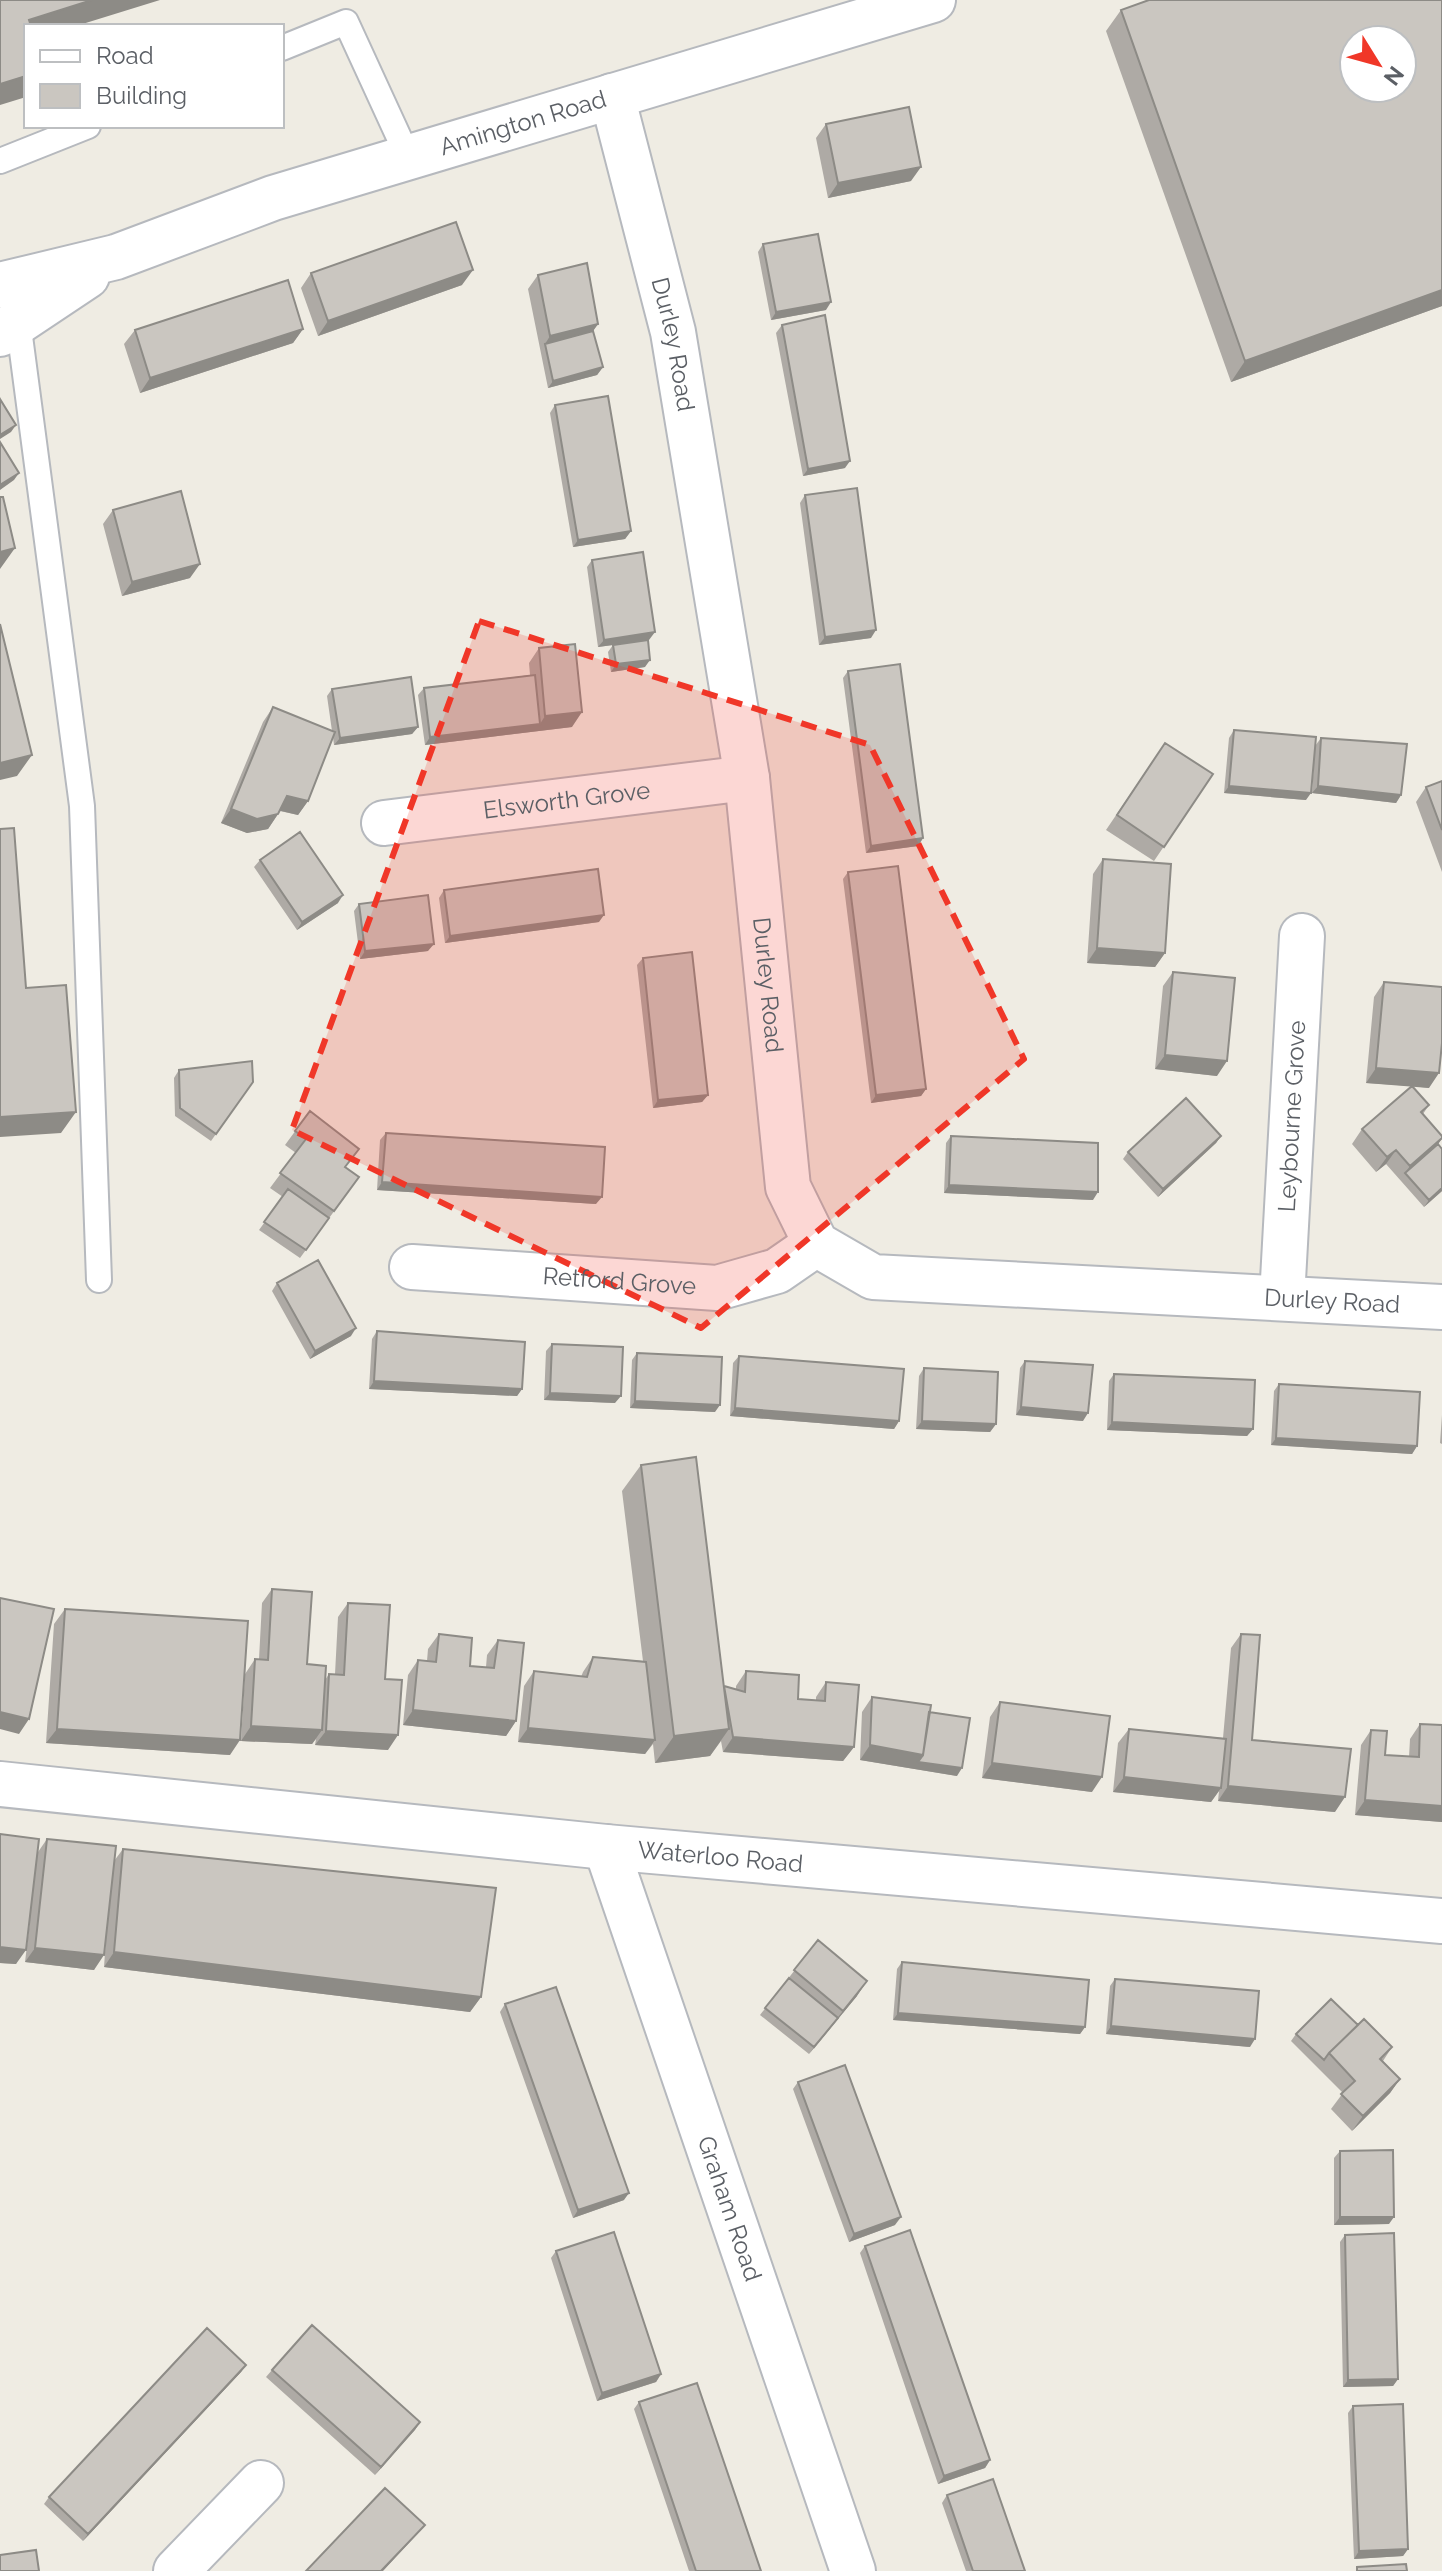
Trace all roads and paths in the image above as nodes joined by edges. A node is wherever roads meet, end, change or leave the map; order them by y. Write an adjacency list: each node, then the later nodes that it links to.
1 (933, 0): 3 (street, Amington Road)
2 (284, 47): 5 (lane)
3 (612, 96): 5 (street, Amington Road); 8 (street, Durley Road)
4 (83, 128): 6 (lane)
5 (408, 157): 7 (street, Amington Road)
6 (0, 161)
7 (6, 313): 13 (lane)
8 (747, 778): 9 (street, Elsworth Grove); 11 (street, Durley Road)
9 (384, 823)
10 (1302, 936): 14 (street, Leybourne Grove)
11 (816, 1244): 12 (street, Retford Grove); 14 (street, Durley Road)
12 (412, 1267)
13 (99, 1280)
14 (1282, 1298): 15 (street, Durley Road)
15 (1442, 1307)
16 (0, 1784): 17 (street, Waterloo Road)
17 (606, 1847): 18 (street, Waterloo Road); 21 (street, Graham Road)
18 (1442, 1921)
19 (261, 2483): 20 (street)
20 (176, 2571)
21 (853, 2571)

